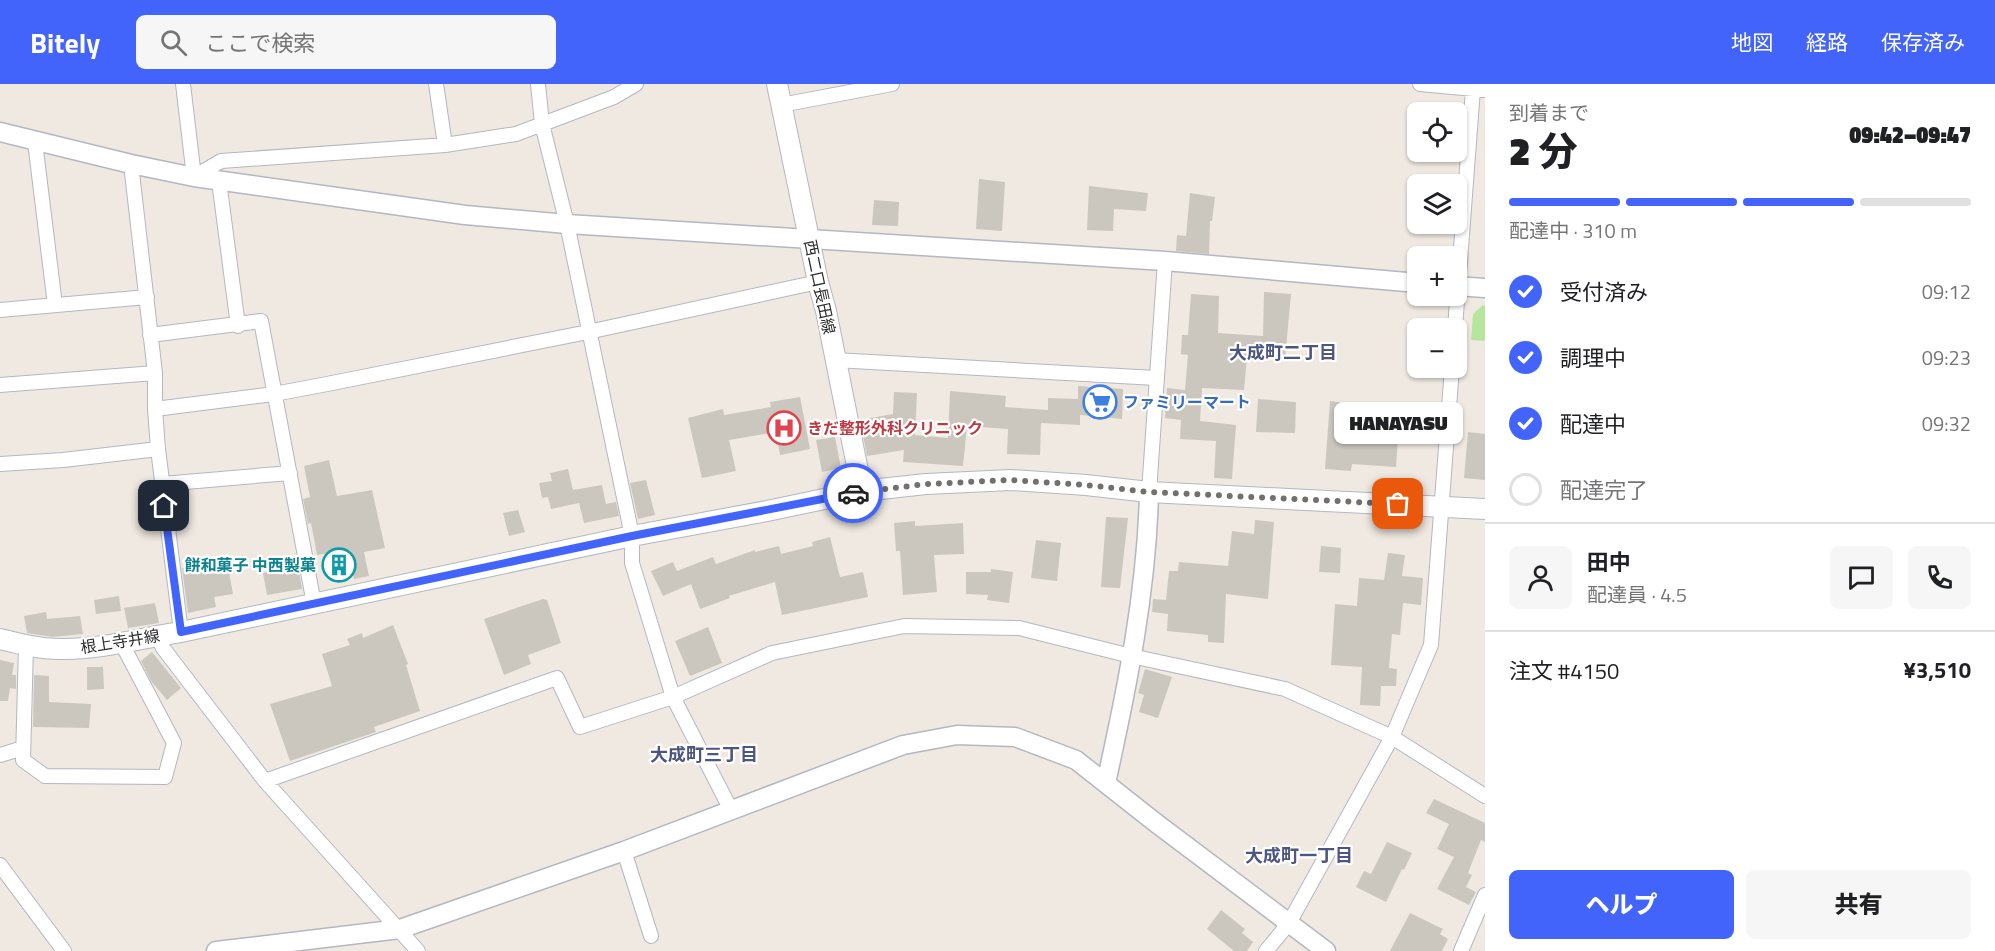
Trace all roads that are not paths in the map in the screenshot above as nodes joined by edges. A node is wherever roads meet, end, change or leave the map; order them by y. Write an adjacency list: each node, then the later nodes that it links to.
1 (183, 84): 15 (street)
2 (436, 84): 13 (street)
3 (538, 84): 10 (street)
4 (636, 84): 10 (street)
5 (777, 84): 9 (main road, 西二口長田線)
6 (892, 84): 9 (street)
7 (1420, 84): 8 (street)
8 (1471, 88): 19 (street)
9 (781, 105): 18 (main road, 西二口長田線)
10 (542, 124): 13 (street); 17 (street)
11 (0, 132): 12 (street)
12 (35, 142): 14 (street); 26 (street)
13 (445, 145): 15 (street)
14 (131, 164): 15 (street); 25 (street)
15 (194, 177): 16 (street)
16 (219, 181): 17 (street); 28 (street)
17 (567, 224): 18 (street); 29 (street)
18 (810, 237): 20 (street); 21 (main road, 西二口長田線)
19 (1460, 246)
20 (1165, 261): 22 (street); 33 (street)
21 (818, 282): 29 (street); 31 (main road, 西二口長田線)
22 (1407, 282)
23 (1467, 287): 24 (street)
24 (1485, 288)
25 (147, 297): 26 (street); 30 (street)
26 (56, 305): 27 (street)
27 (0, 310)
28 (238, 326): 30 (street); 36 (street)
29 (588, 332): 36 (street); 46 (street)
30 (150, 335): 32 (street)
31 (836, 360): 33 (street); 42 (main road, 西二口長田線)
32 (155, 373): 35 (street); 37 (street)
33 (1156, 378): 43 (street)
34 (1451, 378): 44 (street)
35 (0, 385)
36 (274, 394): 37 (street); 40 (street)
37 (155, 409): 38 (street)
38 (158, 449): 39 (street); 41 (street)
39 (0, 464)
40 (290, 473): 41 (street); 47 (street)
41 (162, 484): 48 (street)
42 (862, 491): 43 (main road, 根上寺井線); 46 (main road, 根上寺井線)
43 (1149, 492): 44 (main road, 根上寺井線); 53 (street)
44 (1443, 506): 45 (main road, 根上寺井線); 55 (street)
45 (1485, 509)
46 (632, 536): 47 (main road, 根上寺井線); 54 (street)
47 (314, 604): 48 (main road, 根上寺井線)
48 (181, 632): 49 (main road, 根上寺井線)
49 (157, 635): 51 (main road, 根上寺井線); 58 (street)
50 (0, 639): 52 (main road, 根上寺井線)
51 (121, 642): 52 (main road, 根上寺井線); 56 (street)
52 (26, 645): 56 (street)
53 (1131, 656): 54 (street); 55 (street); 59 (street)
54 (674, 697): 58 (street); 61 (street)
55 (1392, 737): 60 (street); 65 (street)
56 (23, 748): 57 (street)
57 (0, 755)
58 (265, 781): 66 (street)
59 (1106, 783): 61 (street); 65 (street)
60 (1485, 796)
61 (731, 810): 62 (street)
62 (624, 851): 66 (street); 67 (street)
63 (0, 865): 68 (street)
64 (1485, 895): 73 (street)
65 (1289, 923): 71 (street); 72 (street)
66 (400, 929): 69 (street); 70 (street)
67 (651, 936)
68 (64, 951)
69 (216, 951)
70 (418, 951)
71 (1266, 951)
72 (1326, 951)
73 (1461, 951)

